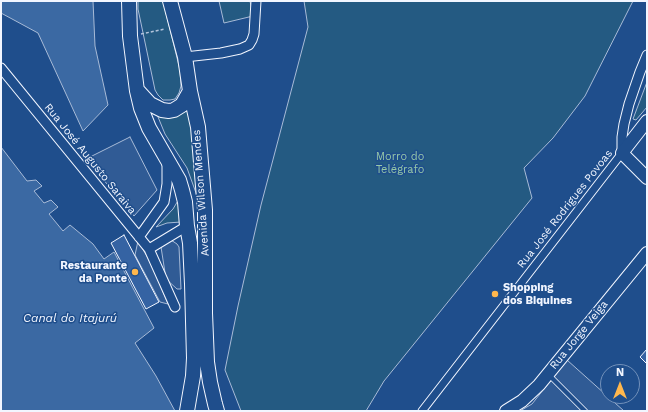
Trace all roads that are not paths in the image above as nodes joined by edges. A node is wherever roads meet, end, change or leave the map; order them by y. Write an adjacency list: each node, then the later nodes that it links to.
1 (129, 1): 7 (main road, Avenida Wilson Mendes)
2 (170, 1): 5 (main road, Avenida Wilson Mendes)
3 (256, 1): 5 (street)
4 (647, 55): 10 (street)
5 (185, 57): 8 (main road, Avenida Wilson Mendes)
6 (1, 68): 15 (street, Rua José Augusto Saraiva)
7 (137, 91): 8 (main road); 11 (main road, Avenida Wilson Mendes)
8 (190, 91): 13 (main road, Avenida Wilson Mendes)
9 (647, 121): 10 (main road)
10 (622, 153): 12 (main road); 22 (street, Rua José Rodrigues Povoas)
11 (167, 159): 14 (main road, Avenida Wilson Mendes); 15 (street)
12 (647, 178)
13 (205, 210): 14 (main road); 21 (main road, Avenida Wilson Mendes)
14 (187, 226): 16 (street); 20 (main road, Avenida Wilson Mendes)
15 (139, 237): 16 (street, Rua José Augusto Saraiva)
16 (149, 249): 18 (street, Rua José Augusto Saraiva)
17 (647, 253): 19 (main road, Rua Jorge Veiga)
18 (175, 307)
19 (548, 374): 23 (main road, Rua Jorge Veiga); 24 (lane)
20 (186, 411)
21 (218, 411)
22 (422, 411)
23 (506, 411)
24 (585, 411)

